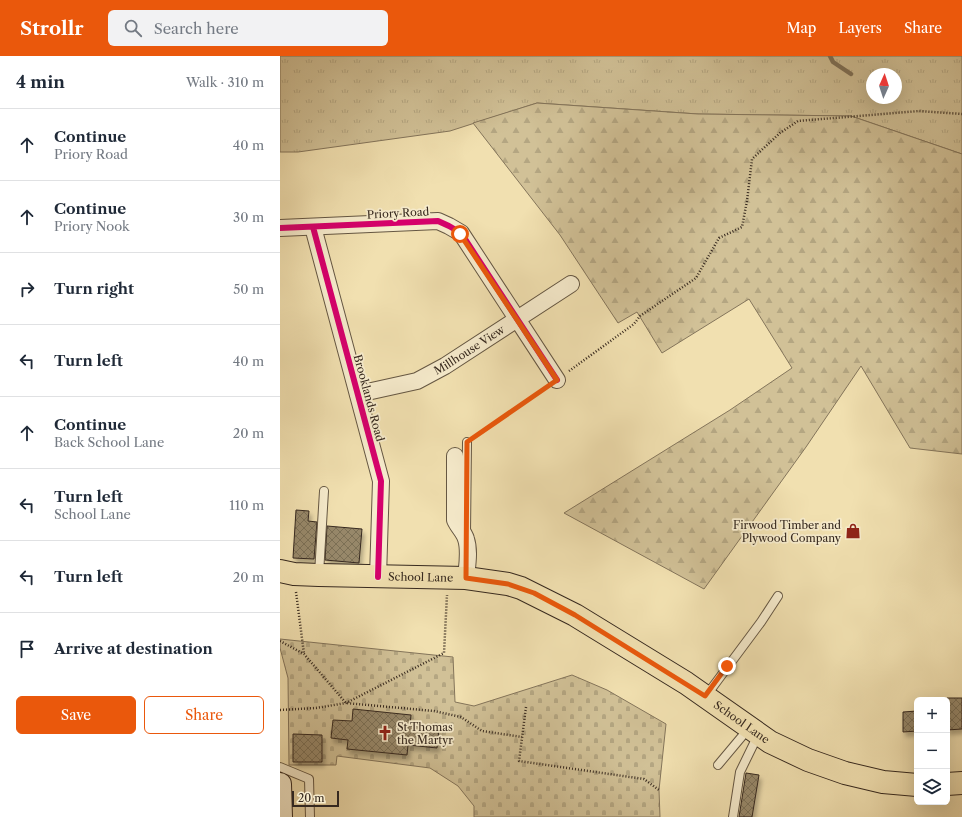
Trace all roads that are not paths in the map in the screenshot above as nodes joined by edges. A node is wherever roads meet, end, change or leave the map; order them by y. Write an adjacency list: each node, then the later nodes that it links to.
1 (313, 227): 2 (street, Priory Road); 4 (street, Priory Road); 6 (street, Brooklands Road)
2 (280, 228)
3 (570, 284): 4 (street, Millhouse View)
4 (516, 319): 5 (street, Priory Road); 6 (street, Millhouse View)
5 (557, 380)
6 (358, 394): 13 (street, Brooklands Road)
7 (467, 442): 10 (lane)
8 (455, 456): 10 (street)
9 (324, 491): 12 (lane)
10 (466, 538): 14 (street)
11 (287, 572): 12 (main road, School Lane)
12 (319, 575): 13 (main road, School Lane)
13 (378, 577): 14 (main road, School Lane)
14 (457, 577): 16 (main road, School Lane)
15 (778, 596): 16 (lane)
16 (705, 696): 17 (main road, School Lane)
17 (754, 731): 18 (lane); 22 (main road, School Lane); 26 (lane)
18 (718, 765)
19 (280, 767): 25 (lane)
20 (962, 783): 23 (main road)
21 (280, 784): 24 (street)
22 (914, 784)
23 (950, 784)
24 (281, 817)
25 (310, 817)
26 (733, 817)

